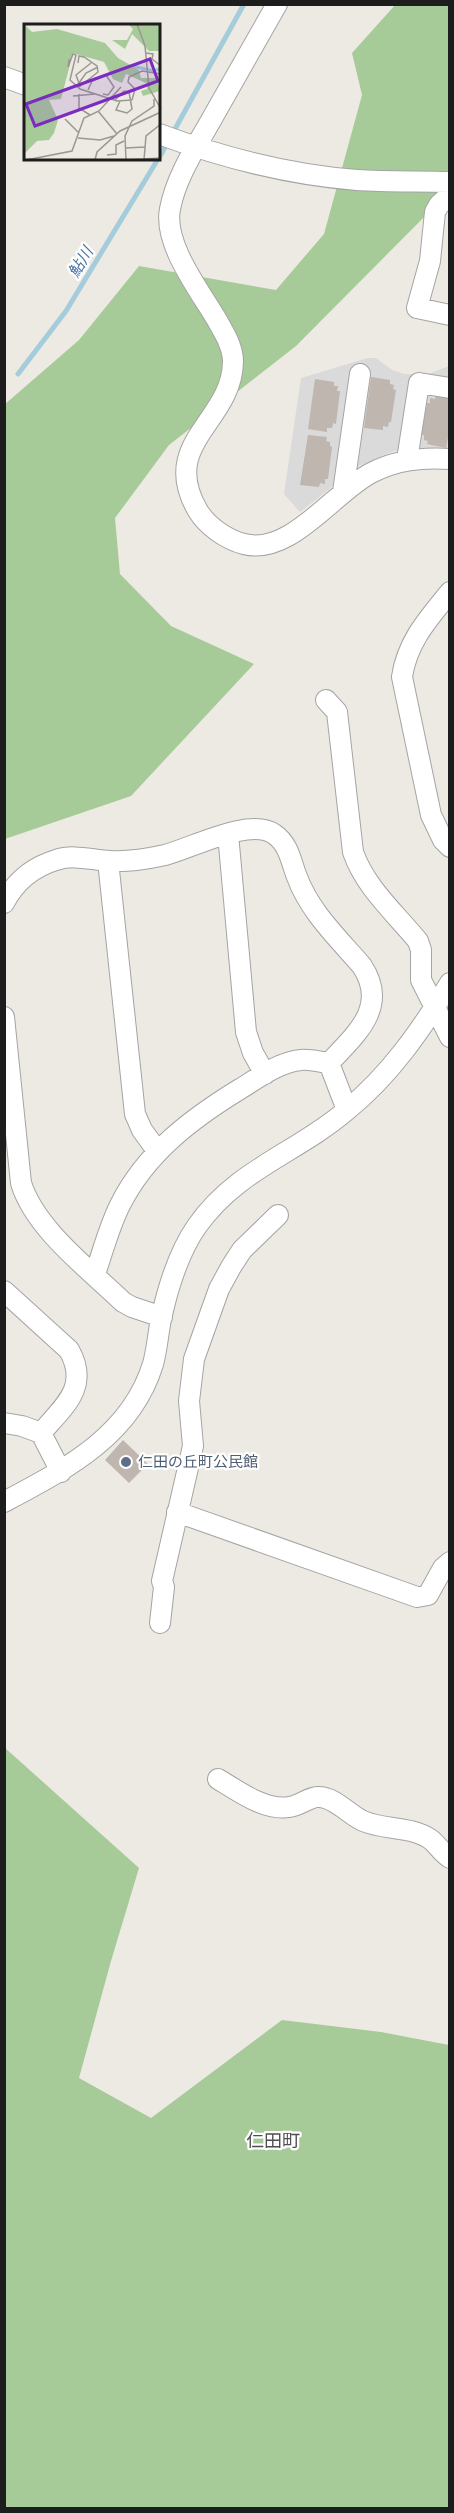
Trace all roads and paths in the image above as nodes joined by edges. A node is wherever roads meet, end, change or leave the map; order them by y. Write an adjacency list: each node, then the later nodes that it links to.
1 (277, 4): 5 (street)
2 (4, 77): 3 (street)
3 (24, 84)
4 (160, 134): 5 (street)
5 (187, 144): 6 (street); 13 (street)
6 (450, 182)
7 (450, 195): 8 (street)
8 (450, 315)
9 (360, 374): 13 (street)
10 (450, 388): 12 (street)
11 (450, 459): 12 (street)
12 (407, 460): 13 (street)
13 (343, 492)
14 (450, 592): 17 (street)
15 (326, 700): 21 (street)
16 (228, 834): 18 (street); 24 (street); 25 (street)
17 (450, 847)
18 (108, 861): 19 (street); 27 (street)
19 (4, 903)
20 (450, 983): 21 (street)
21 (434, 1009): 23 (street); 26 (street)
22 (4, 1017): 29 (street)
23 (450, 1037)
24 (329, 1063): 25 (street); 26 (street)
25 (265, 1074): 27 (street)
26 (347, 1110): 31 (street)
27 (158, 1152): 29 (street)
28 (278, 1215): 36 (street)
29 (95, 1274): 31 (street)
30 (4, 1291): 33 (street)
31 (162, 1317): 34 (street)
32 (4, 1423): 33 (street)
33 (40, 1433): 34 (street)
34 (60, 1472): 35 (street)
35 (4, 1502)
36 (177, 1512): 37 (street); 38 (street)
37 (450, 1562)
38 (160, 1623)
39 (218, 1779): 40 (street)
40 (450, 1858)

